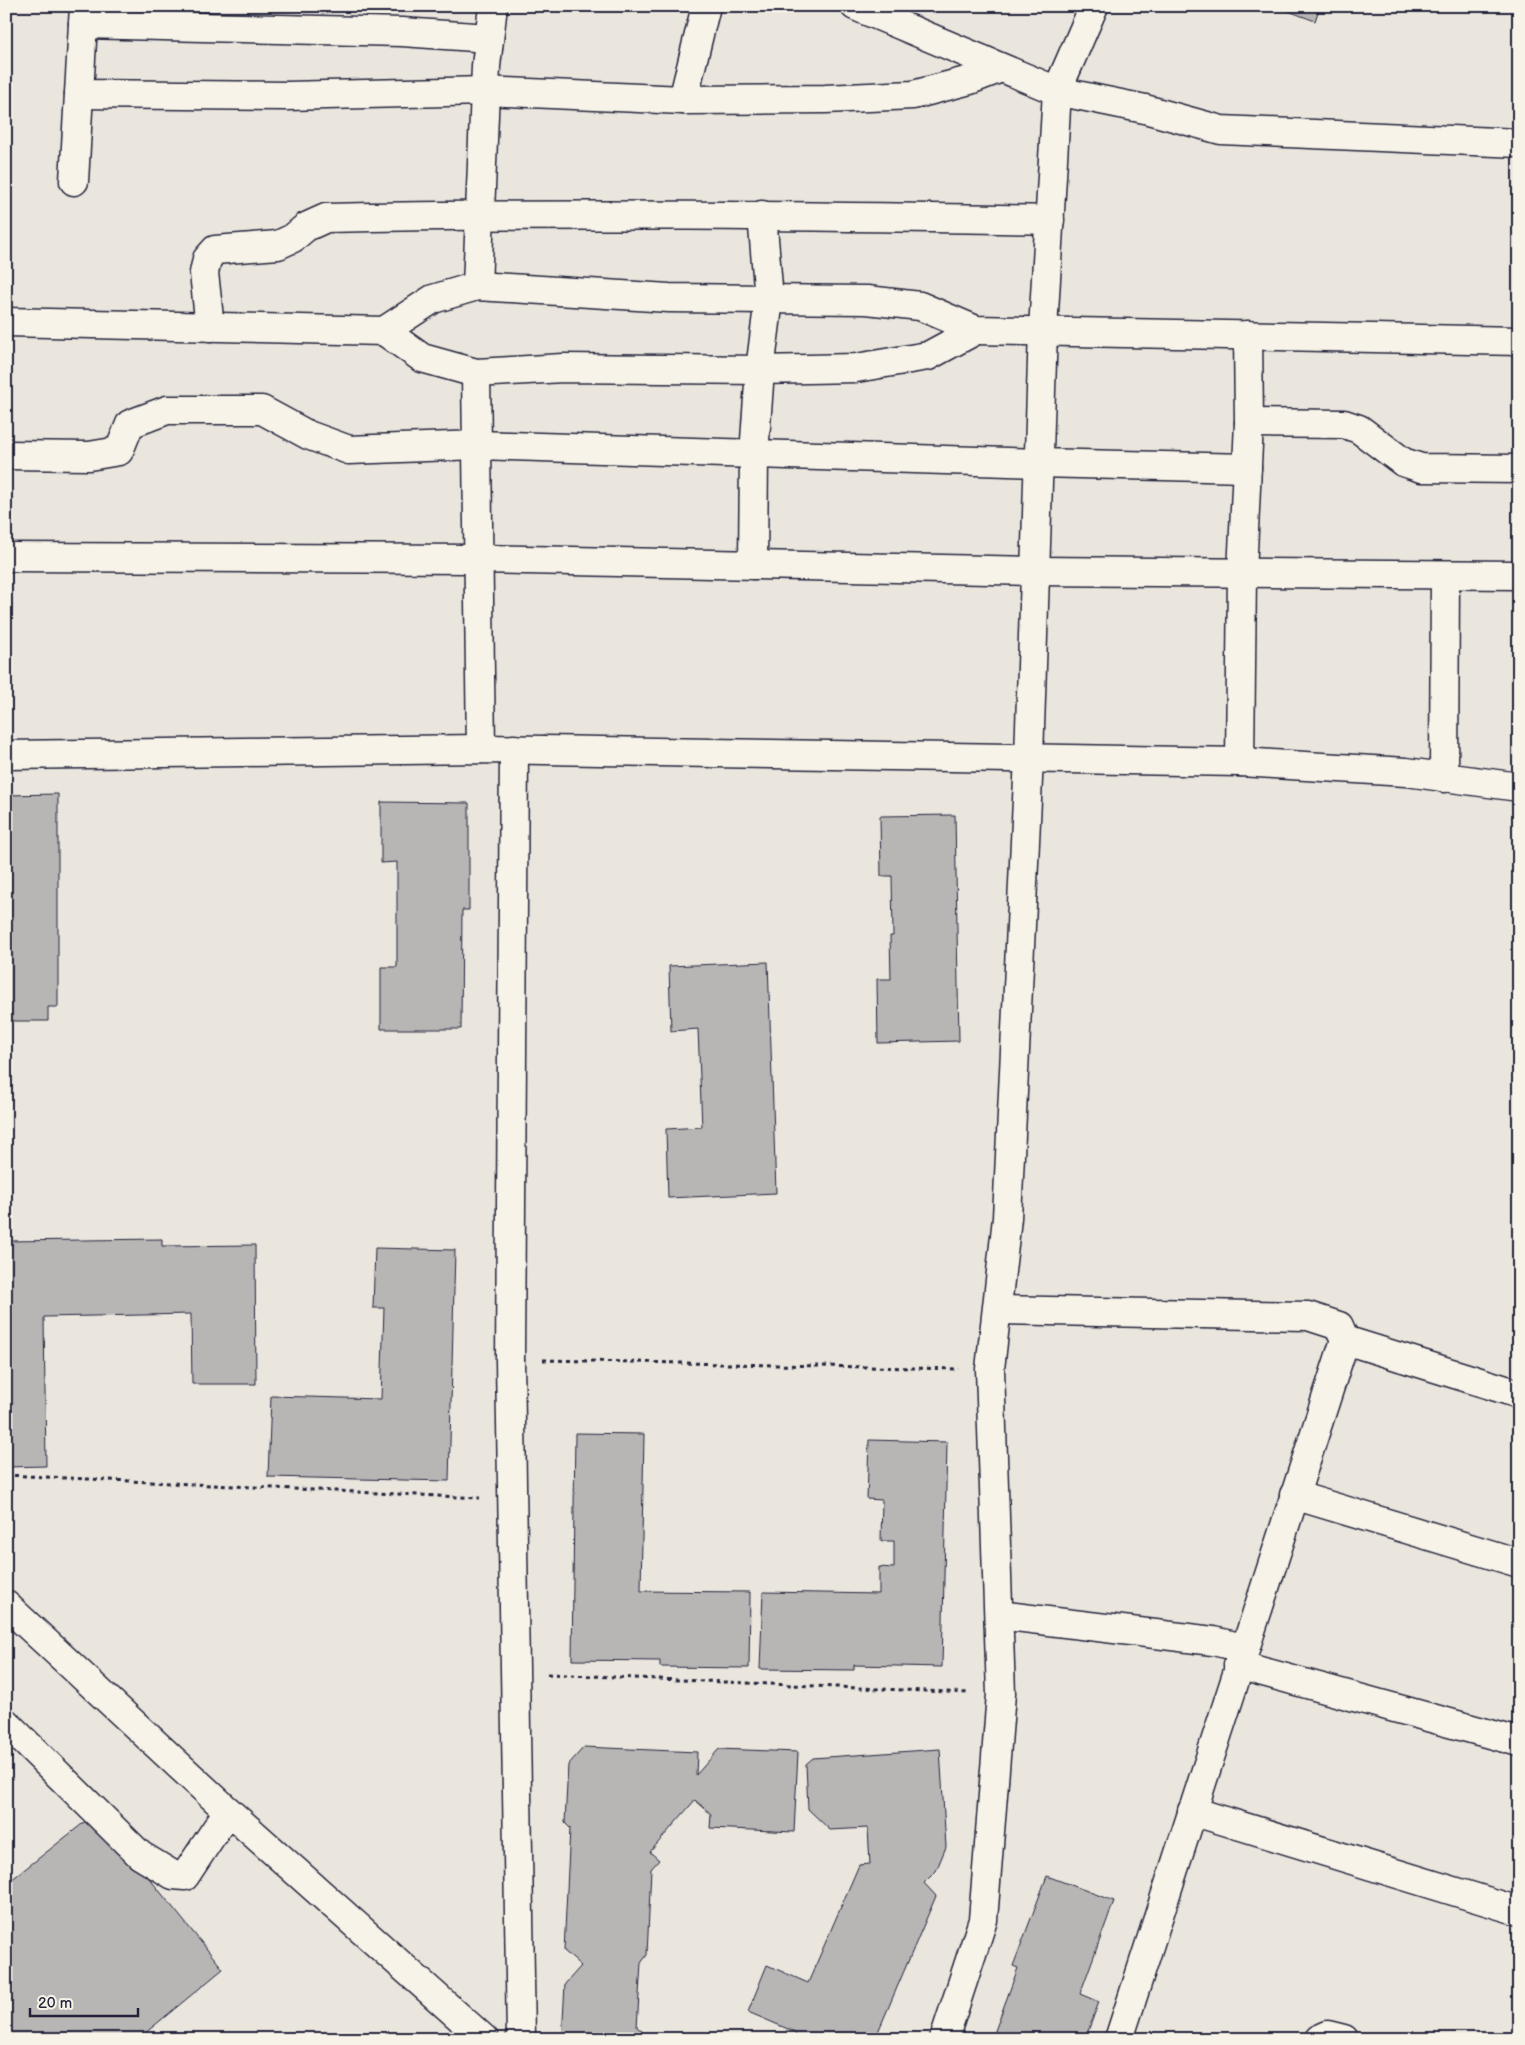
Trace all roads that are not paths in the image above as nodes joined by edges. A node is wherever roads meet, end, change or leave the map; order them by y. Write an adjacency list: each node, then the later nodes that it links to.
1 (493, 6): 6 (street)
2 (706, 6): 11 (street)
3 (855, 6): 7 (street)
4 (1094, 6): 9 (street)
5 (83, 15): 6 (street); 10 (street)
6 (489, 38): 8 (street)
7 (1001, 68): 9 (street); 11 (street)
8 (485, 90): 10 (street); 11 (street); 14 (street)
9 (1058, 91): 12 (street); 16 (street)
10 (79, 94): 13 (street)
11 (683, 100)
12 (1519, 143)
13 (74, 181)
14 (480, 215): 15 (street); 17 (street); 20 (street)
15 (762, 215): 16 (street); 18 (street)
16 (1050, 220): 22 (street)
17 (477, 286): 18 (street); 23 (street)
18 (769, 299): 21 (street); 26 (street)
19 (6, 322): 20 (street)
20 (210, 327): 23 (street)
21 (976, 330): 22 (street); 26 (street)
22 (1043, 330): 24 (street); 32 (street)
23 (384, 331): 27 (street)
24 (1248, 335): 25 (street); 28 (street)
25 (1519, 341)
26 (760, 370): 27 (street); 30 (street)
27 (476, 373): 29 (street)
28 (1249, 423): 33 (street); 34 (street)
29 (477, 445): 30 (street); 31 (street); 36 (street)
30 (754, 454): 32 (street); 37 (street)
31 (6, 455)
32 (1038, 463): 33 (street); 38 (street)
33 (1247, 468): 39 (street)
34 (1519, 469)
35 (6, 557): 36 (street)
36 (478, 559): 37 (street); 42 (street)
37 (752, 565): 38 (street)
38 (1035, 571): 39 (street); 45 (street)
39 (1242, 573): 40 (street); 46 (street)
40 (1445, 574): 41 (street); 47 (street)
41 (1519, 575)
42 (481, 748): 43 (street); 44 (street)
43 (514, 749): 45 (street); 63 (street)
44 (6, 755)
45 (1029, 758): 46 (street); 49 (street)
46 (1240, 762): 47 (street)
47 (1444, 778): 48 (street)
48 (1519, 788)
49 (998, 1310): 50 (street); 55 (street)
50 (1345, 1340): 51 (street); 52 (street)
51 (1519, 1394)
52 (1294, 1495): 53 (street); 56 (street)
53 (1519, 1563)
54 (6, 1605): 60 (street)
55 (999, 1615): 56 (street); 64 (street)
56 (1241, 1656): 58 (street); 59 (street)
57 (6, 1723): 60 (street)
58 (1519, 1742)
59 (1192, 1811): 61 (street); 65 (street)
60 (228, 1812): 62 (street)
61 (1519, 1911)
62 (484, 2039)
63 (521, 2039)
64 (944, 2039)
65 (1119, 2039)
66 (1319, 2039): 67 (street)
67 (1344, 2039)

